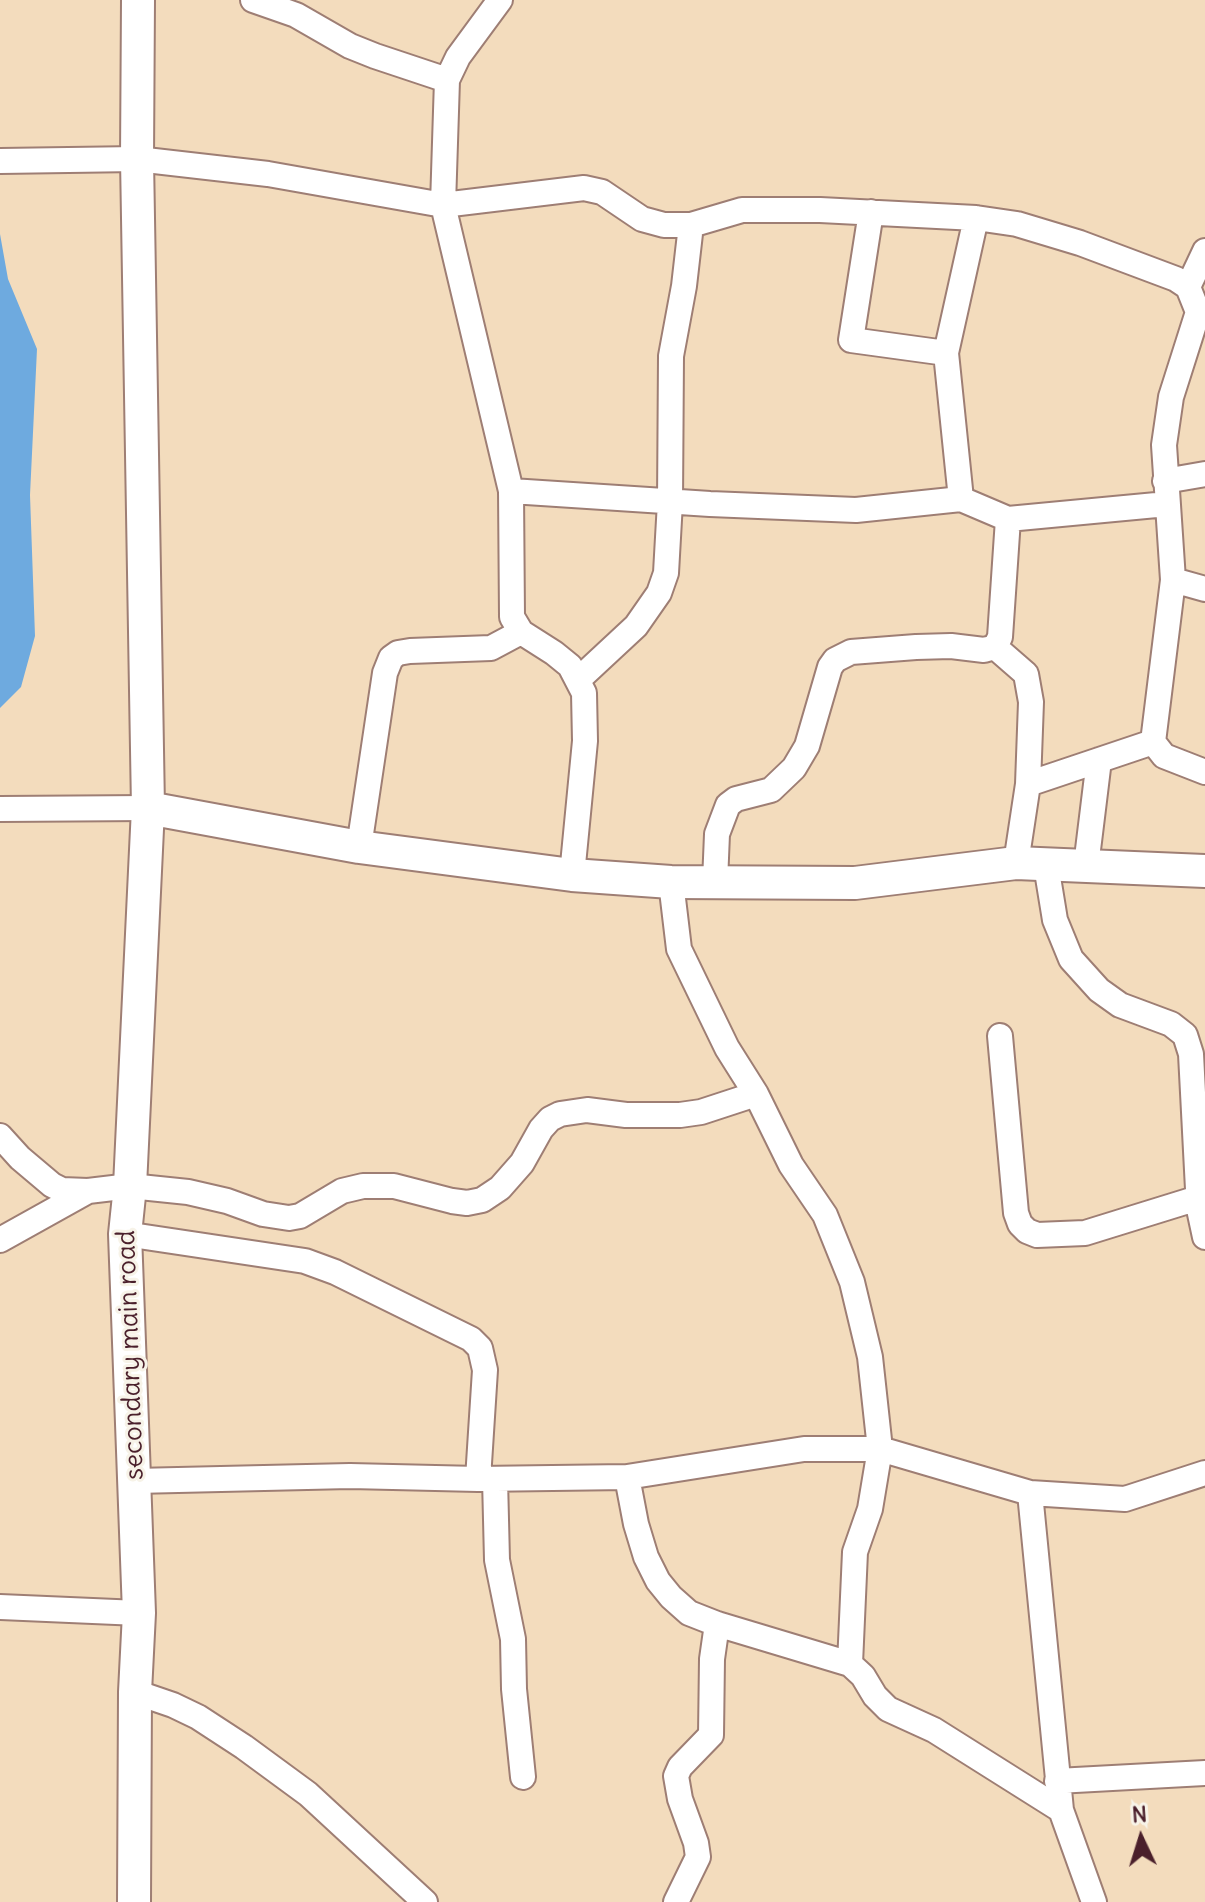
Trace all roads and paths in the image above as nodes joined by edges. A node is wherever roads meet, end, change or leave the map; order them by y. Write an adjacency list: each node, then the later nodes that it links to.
1 (138, 0): 5 (main road, secondary main road)
2 (253, 0): 4 (street)
3 (500, 0): 4 (street)
4 (447, 80): 7 (street)
5 (137, 159): 6 (street); 7 (street); 30 (main road, secondary main road)
6 (0, 161)
7 (443, 205): 10 (street); 16 (street)
8 (871, 212): 9 (street); 10 (street); 14 (street)
9 (976, 218): 12 (street); 14 (street)
10 (691, 225): 19 (street)
11 (1205, 251): 12 (street)
12 (1188, 287): 13 (street)
13 (1202, 314): 17 (street)
14 (946, 353): 18 (street)
15 (1205, 474): 17 (street)
16 (511, 491): 19 (street); 23 (street)
17 (1166, 492): 20 (street); 21 (street)
18 (961, 499): 19 (street); 20 (street)
19 (670, 502): 25 (street)
20 (1008, 519): 24 (street)
21 (1173, 580): 22 (street); 26 (street)
22 (1205, 589)
23 (521, 632): 25 (street); 32 (street)
24 (995, 647): 29 (street); 38 (street)
25 (579, 679): 36 (street)
26 (1153, 742): 27 (street); 28 (street)
27 (1099, 760): 29 (street); 34 (street)
28 (1205, 772)
29 (1028, 784): 33 (street)
30 (148, 808): 31 (street); 32 (main road); 43 (main road, secondary main road)
31 (0, 809)
32 (359, 847): 36 (main road)
33 (1031, 864): 34 (main road); 38 (main road); 40 (street)
34 (1086, 866): 35 (main road)
35 (1205, 871)
36 (572, 875): 37 (main road)
37 (671, 882): 38 (main road); 41 (street)
38 (715, 882)
39 (1000, 1036): 45 (street)
40 (1195, 1037): 45 (street)
41 (756, 1094): 43 (street); 49 (street)
42 (0, 1136): 44 (street)
43 (130, 1186): 44 (street); 46 (main road, secondary main road)
44 (88, 1191): 48 (street)
45 (1198, 1198): 47 (street)
46 (125, 1234): 52 (street); 53 (main road, secondary main road)
47 (1205, 1237)
48 (0, 1240)
49 (880, 1449): 51 (street); 54 (street); 58 (street)
50 (1205, 1473): 54 (street)
51 (627, 1477): 52 (street); 57 (street)
52 (486, 1479): 53 (street); 61 (street)
53 (135, 1481): 56 (main road, secondary main road)
54 (1030, 1493): 62 (street)
55 (0, 1607): 56 (street)
56 (139, 1613): 59 (main road, secondary main road)
57 (717, 1624): 58 (street); 66 (street)
58 (850, 1664): 63 (street)
59 (135, 1692): 64 (main road, secondary main road); 65 (street)
60 (1205, 1773): 62 (street)
61 (523, 1777)
62 (1057, 1781): 63 (street)
63 (1061, 1810): 67 (street)
64 (134, 1902)
65 (425, 1902)
66 (676, 1902)
67 (1094, 1902)

